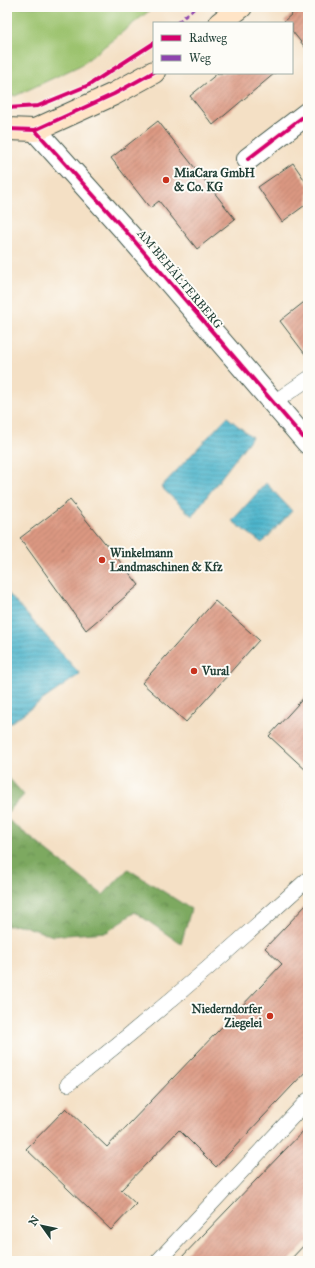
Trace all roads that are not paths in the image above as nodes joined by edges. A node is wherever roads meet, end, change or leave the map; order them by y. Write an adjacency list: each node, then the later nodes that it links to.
1 (241, 7): 2 (main road)
2 (221, 22)
3 (153, 73): 6 (main road)
4 (308, 113): 7 (street)
5 (7, 129): 6 (main road)
6 (35, 130): 9 (street, AM BEHÄLTERBERG)
7 (248, 160)
8 (308, 379): 9 (lane)
9 (273, 403): 10 (street, AM BEHÄLTERBERG)
10 (308, 443)
11 (308, 879): 12 (lane)
12 (68, 1084)
13 (308, 1100): 14 (lane)
14 (158, 1261)

